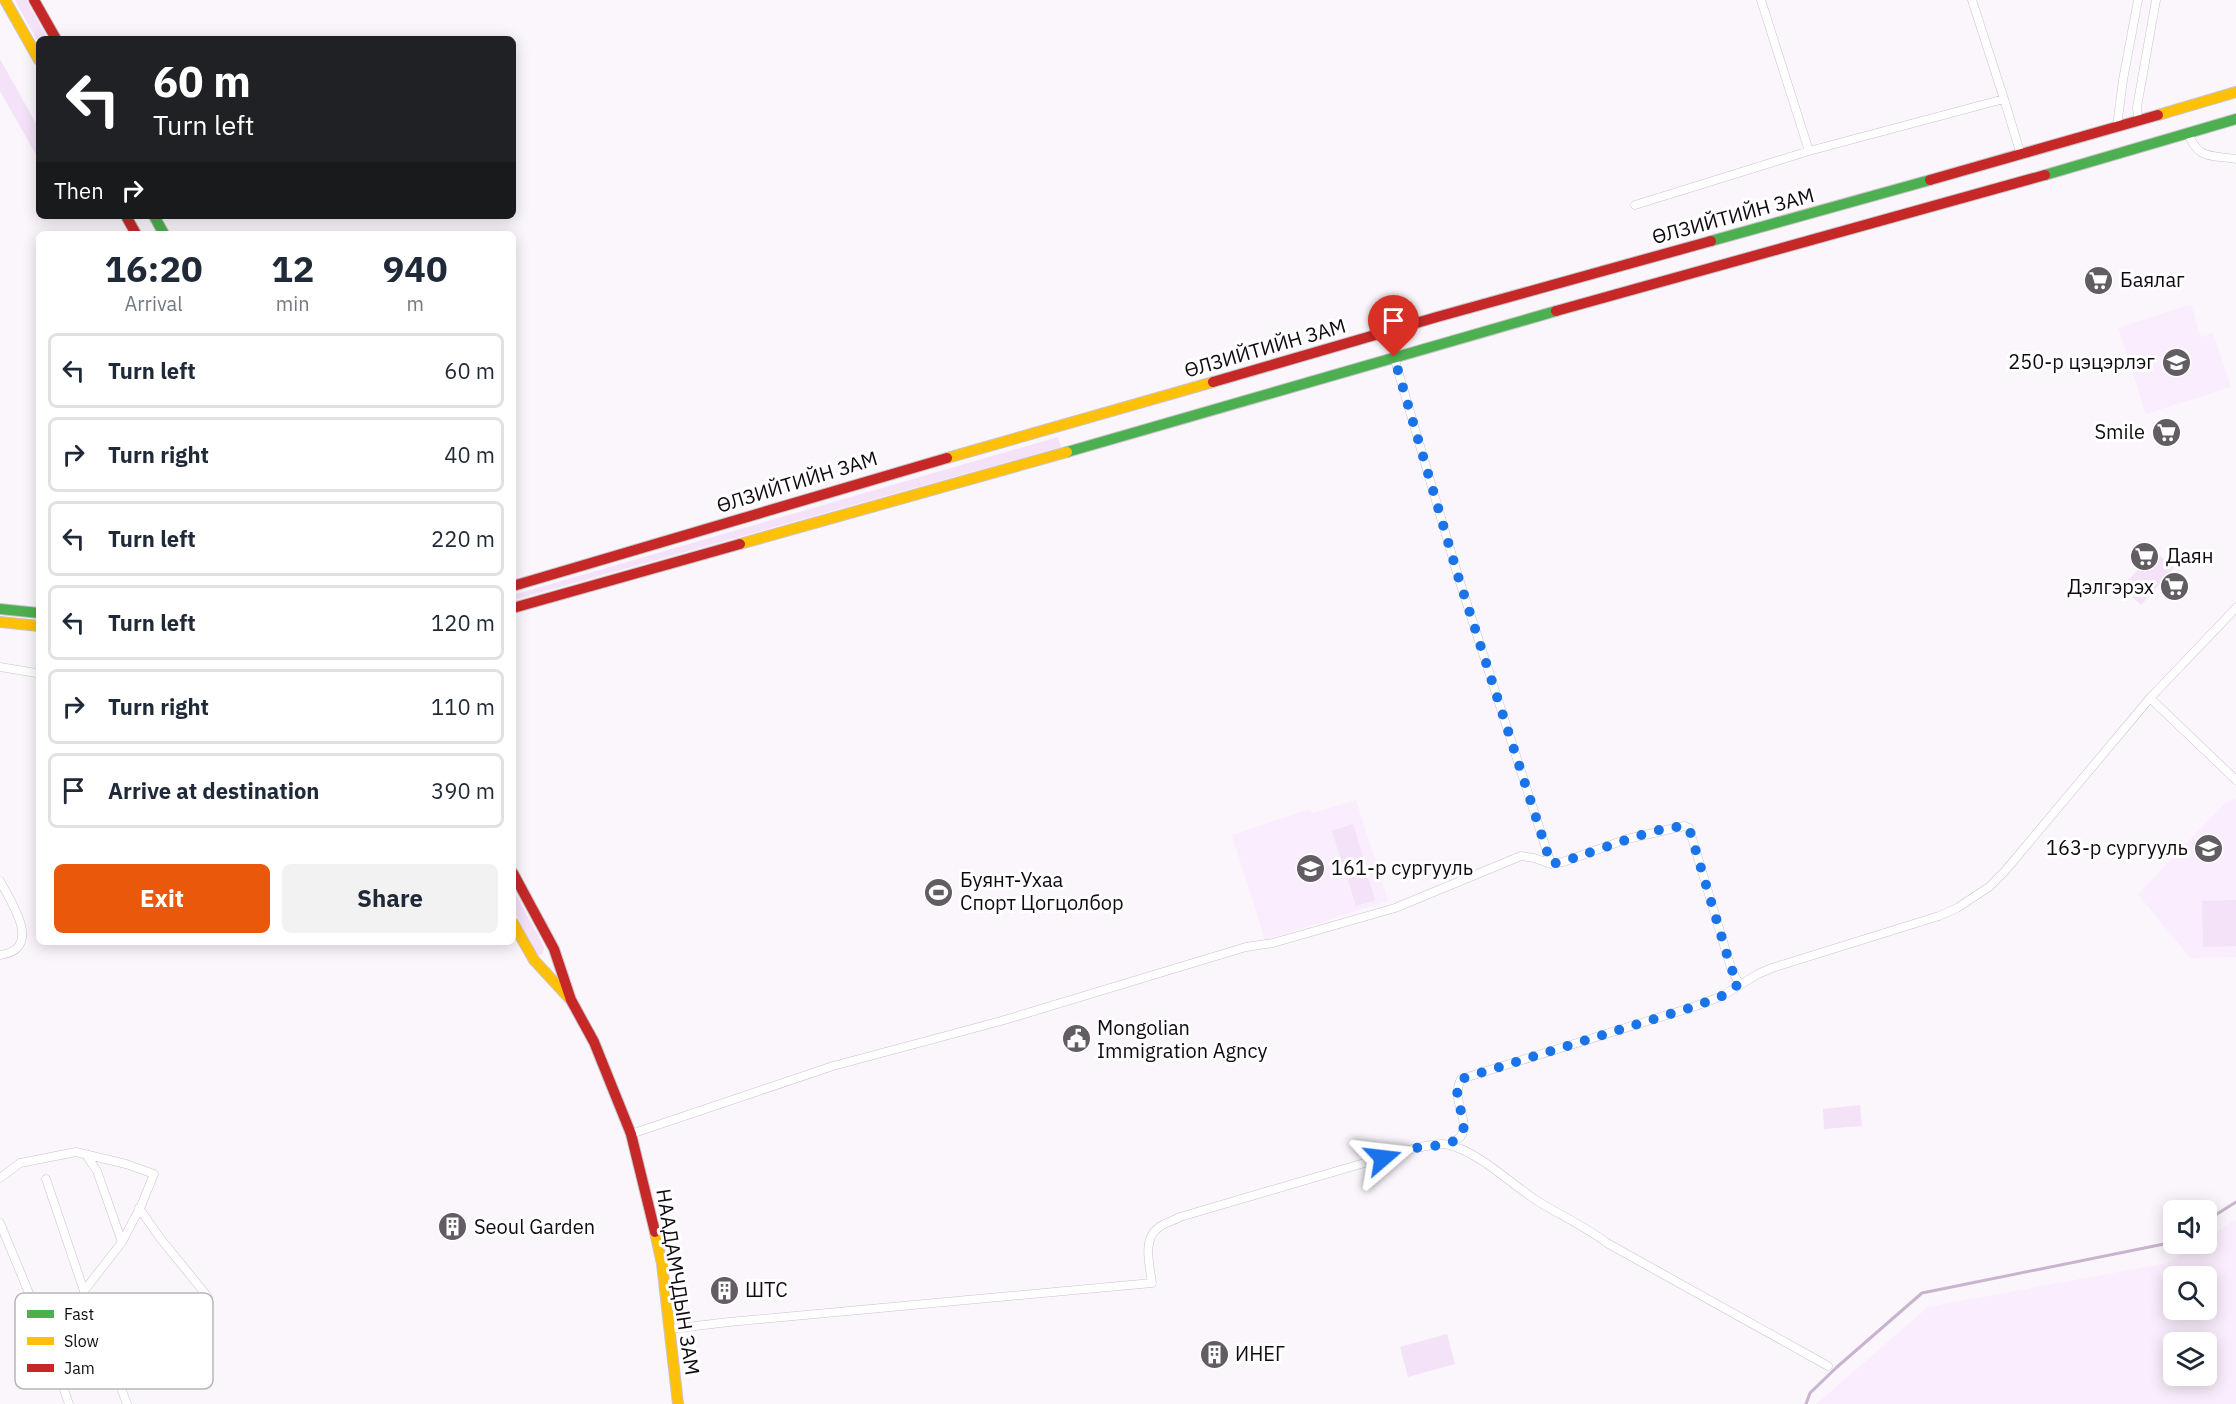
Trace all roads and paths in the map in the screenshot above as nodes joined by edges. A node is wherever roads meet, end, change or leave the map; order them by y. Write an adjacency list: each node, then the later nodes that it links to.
1 (5, 0): 8 (main road)
2 (34, 0): 7 (main road)
3 (1761, 0): 15 (street)
4 (1972, 0): 10 (street)
5 (2138, 0): 13 (street)
6 (2156, 0): 12 (street)
7 (54, 36)
8 (36, 55)
9 (2236, 92): 12 (main road, ӨЛЗИЙТИЙН ЗАМ)
10 (2004, 99): 15 (street); 16 (street)
11 (2236, 119): 14 (main road)
12 (2138, 120): 13 (main road, ӨЛЗИЙТИЙН ЗАМ)
13 (2118, 126): 16 (main road, ӨЛЗИЙТИЙН ЗАМ)
14 (2188, 133): 17 (street); 20 (main road)
15 (1809, 151): 18 (street)
16 (2021, 155): 19 (main road, ӨЛЗИЙТИЙН ЗАМ)
17 (2236, 159)
18 (1635, 205)
19 (1554, 285): 20 (main road); 22 (main road, ӨЛЗИЙТИЙН ЗАМ)
20 (1560, 310): 21 (main road)
21 (1394, 357): 23 (main road); 33 (street)
22 (516, 585)
23 (516, 607)
24 (2236, 608): 31 (street)
25 (0, 609): 26 (main road)
26 (36, 613)
27 (0, 622): 28 (main road)
28 (36, 626)
29 (0, 667): 30 (street)
30 (36, 673)
31 (2150, 698): 32 (street); 38 (street)
32 (2236, 780)
33 (1551, 864): 38 (street); 40 (street)
34 (516, 879): 39 (main road, НААДАМЧДЫН ЗАМ)
35 (0, 881): 37 (street)
36 (516, 927): 39 (main road, НААДАМЧДЫН ЗАМ)
37 (0, 955)
38 (1739, 984): 41 (street)
39 (571, 1000): 40 (main road, НААДАМЧДЫН ЗАМ)
40 (631, 1134): 52 (main road, НААДАМЧДЫН ЗАМ)
41 (1449, 1145): 52 (street); 53 (street)
42 (87, 1156): 43 (street); 45 (street); 47 (street)
43 (0, 1178)
44 (46, 1179): 48 (street)
45 (139, 1208): 47 (street); 51 (street)
46 (0, 1223): 49 (street)
47 (122, 1242): 48 (street)
48 (84, 1290): 50 (street)
49 (29, 1293)
50 (85, 1293)
51 (205, 1293)
52 (670, 1329): 58 (main road, НААДАМЧДЫН ЗАМ)
53 (1828, 1366)
54 (64, 1389): 56 (street)
55 (121, 1389): 57 (street)
56 (69, 1404)
57 (127, 1404)
58 (678, 1404)

